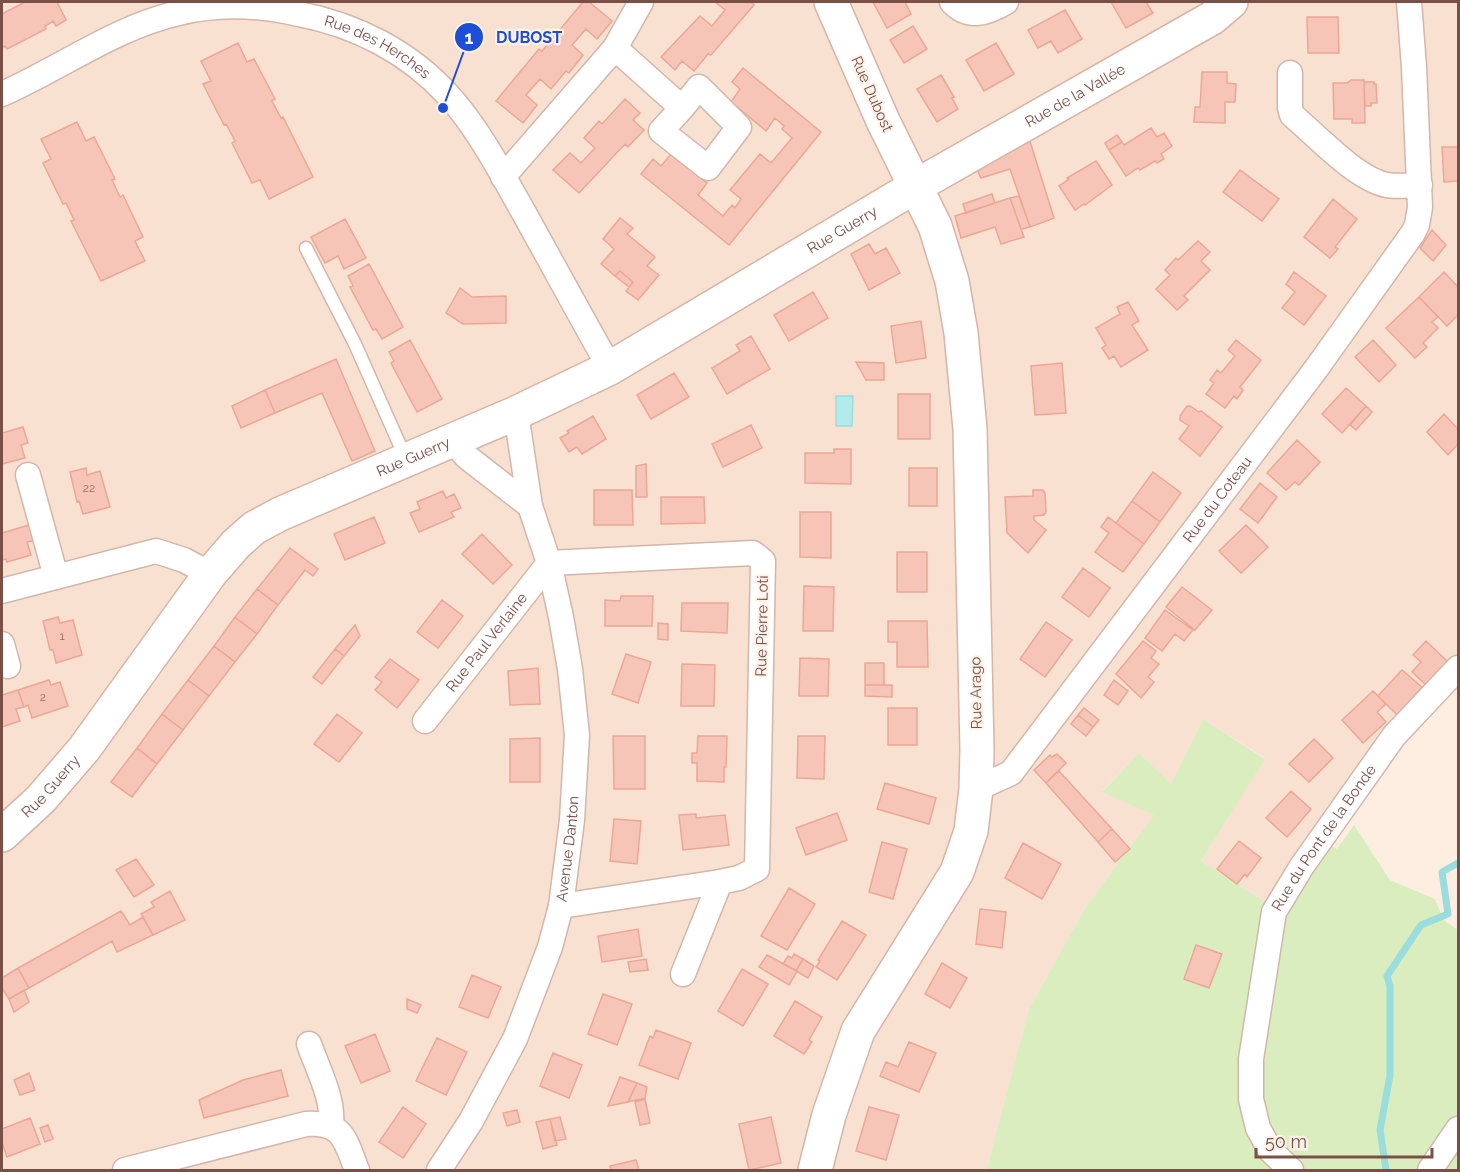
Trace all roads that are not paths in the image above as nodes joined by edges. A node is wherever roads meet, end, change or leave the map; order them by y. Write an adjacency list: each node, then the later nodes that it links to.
1 (641, 2): 8 (street)
2 (831, 2): 14 (street, Rue Dubost)
3 (952, 2): 4 (street)
4 (1006, 2)
5 (1231, 2): 14 (street, Rue de la Vallée)
6 (1410, 2): 13 (street, Rue du Coteau)
7 (176, 7): 10 (street, Rue des Herches); 12 (street, Rue des Herches)
8 (615, 48): 11 (street); 12 (street)
9 (1290, 74): 13 (street)
10 (2, 94)
11 (682, 108)
12 (503, 177): 16 (street, Rue des Herches)
13 (1420, 185): 28 (street, Rue du Coteau)
14 (916, 186): 16 (street, Rue Guerry); 28 (street, Rue Arago)
15 (306, 248): 19 (lane)
16 (610, 368): 17 (street, Rue Guerry)
17 (516, 413): 18 (street, Rue Guerry); 21 (street, Avenue Danton)
18 (452, 441): 19 (street, Rue Guerry); 21 (street)
19 (407, 460): 23 (street, Rue Guerry)
20 (28, 475): 24 (street)
21 (530, 506): 22 (street, Avenue Danton)
22 (549, 563): 27 (street, Rue Paul Verlaine); 30 (street, Rue Pierre Loti); 31 (street, Avenue Danton)
23 (210, 574): 24 (street); 29 (street, Rue Guerry)
24 (56, 577): 25 (street)
25 (2, 591)
26 (1458, 668): 40 (street, Rue du Pont de la Bonde)
27 (425, 720)
28 (976, 789): 39 (street, Rue Arago)
29 (2, 835)
30 (720, 882): 31 (street, Rue Pierre Loti); 32 (street)
31 (561, 906): 38 (street, Avenue Danton)
32 (683, 974)
33 (309, 1044): 34 (street)
34 (331, 1126): 36 (street); 37 (street)
35 (1458, 1129): 41 (street)
36 (125, 1170)
37 (357, 1170)
38 (439, 1170)
39 (815, 1170)
40 (1291, 1170)
41 (1430, 1170)

